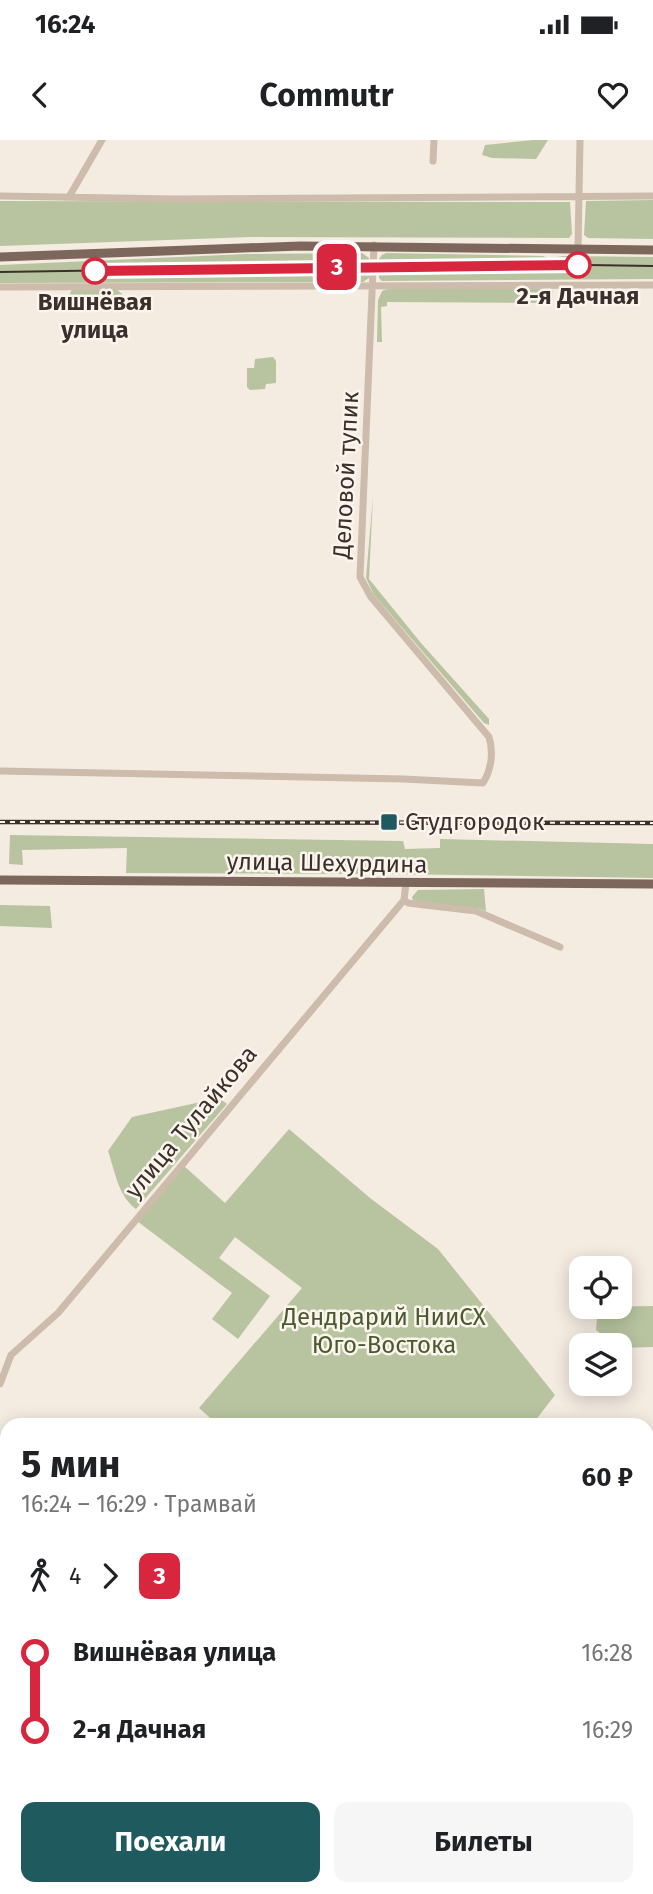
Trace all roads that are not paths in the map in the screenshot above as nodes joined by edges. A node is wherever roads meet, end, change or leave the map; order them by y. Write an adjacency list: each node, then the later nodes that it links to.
1 (102, 140): 7 (street)
2 (435, 140): 4 (street)
3 (580, 140): 8 (street)
4 (433, 161)
5 (0, 196): 7 (street)
6 (653, 196): 8 (street)
7 (69, 197): 8 (street)
8 (579, 197): 10 (street)
9 (374, 245): 10 (main road); 12 (main road); 13 (street, Деловой тупик)
10 (578, 249): 11 (main road)
11 (653, 250)
12 (0, 257)
13 (374, 285): 14 (street); 15 (street); 16 (street, Деловой тупик)
14 (653, 285)
15 (0, 287)
16 (0, 771)
17 (0, 880): 18 (main road, улица Шехурдина)
18 (406, 883): 19 (main road, улица Шехурдина); 20 (street)
19 (653, 884)
20 (404, 900): 21 (street); 22 (street, улица Тулайкова)
21 (560, 947)
22 (0, 1384)

